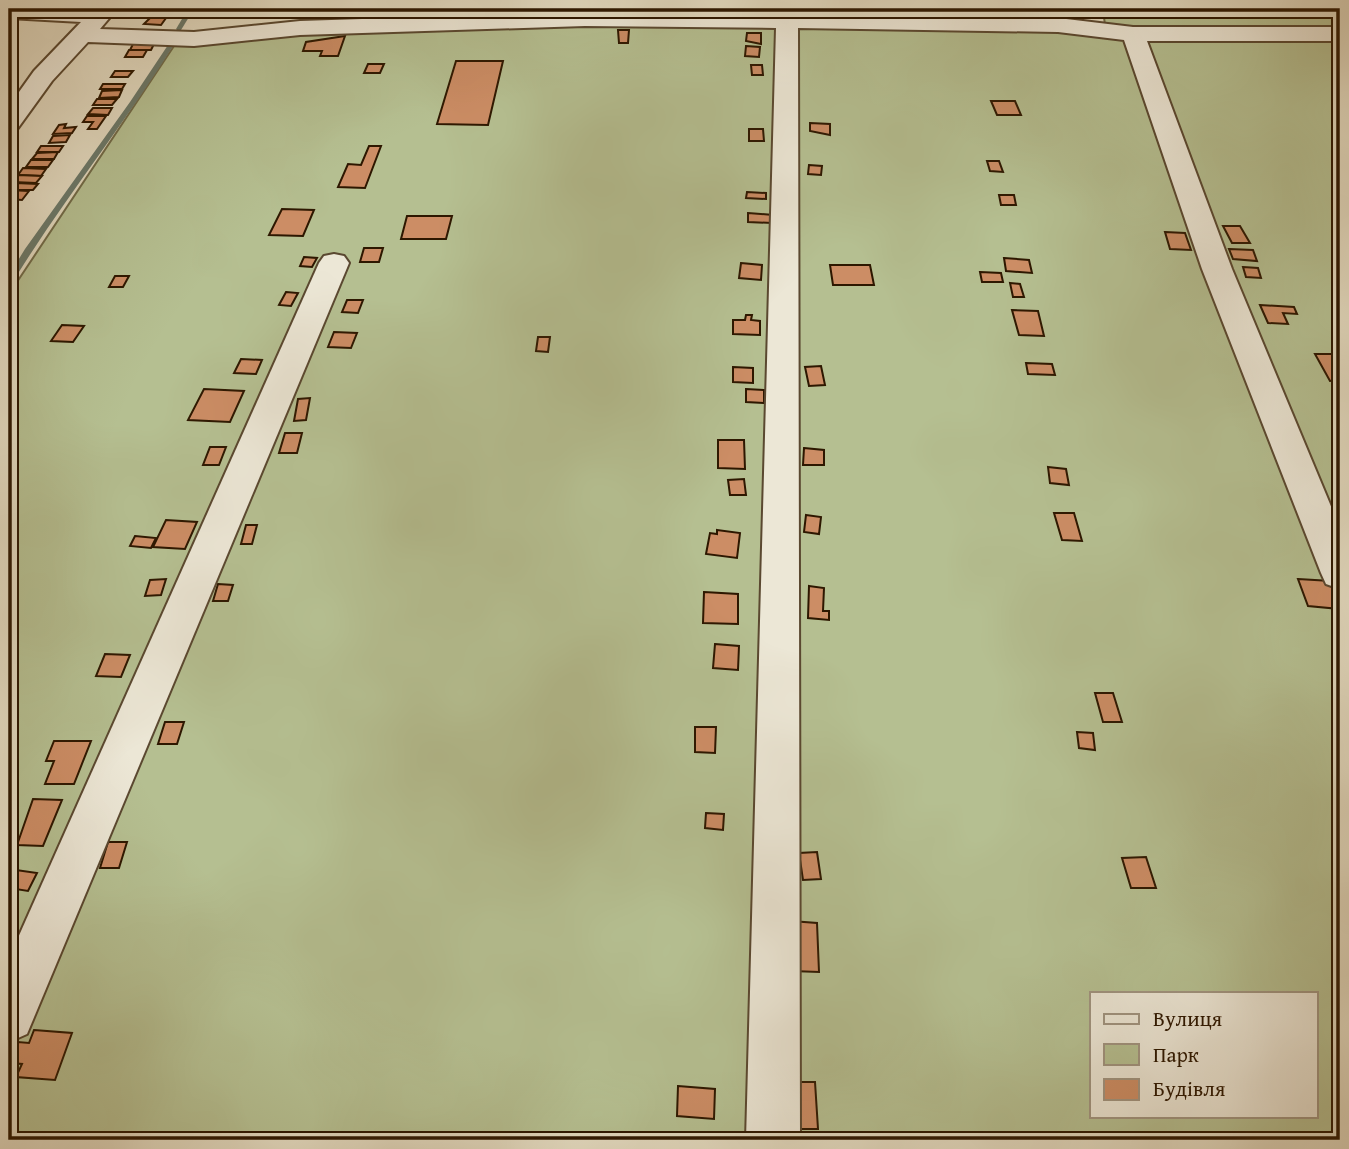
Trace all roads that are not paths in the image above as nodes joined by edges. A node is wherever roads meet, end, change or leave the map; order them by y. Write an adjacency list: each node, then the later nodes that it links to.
1 (9, 11): 2 (street)
2 (103, 13): 6 (street)
3 (787, 19): 4 (street); 6 (street); 13 (street)
4 (1133, 34): 5 (street); 11 (street)
5 (1340, 34)
6 (84, 36): 7 (street)
7 (43, 76): 8 (street); 9 (street)
8 (9, 78)
9 (9, 123)
10 (334, 263): 12 (street)
11 (1340, 573)
12 (9, 1016)
13 (772, 1140)

